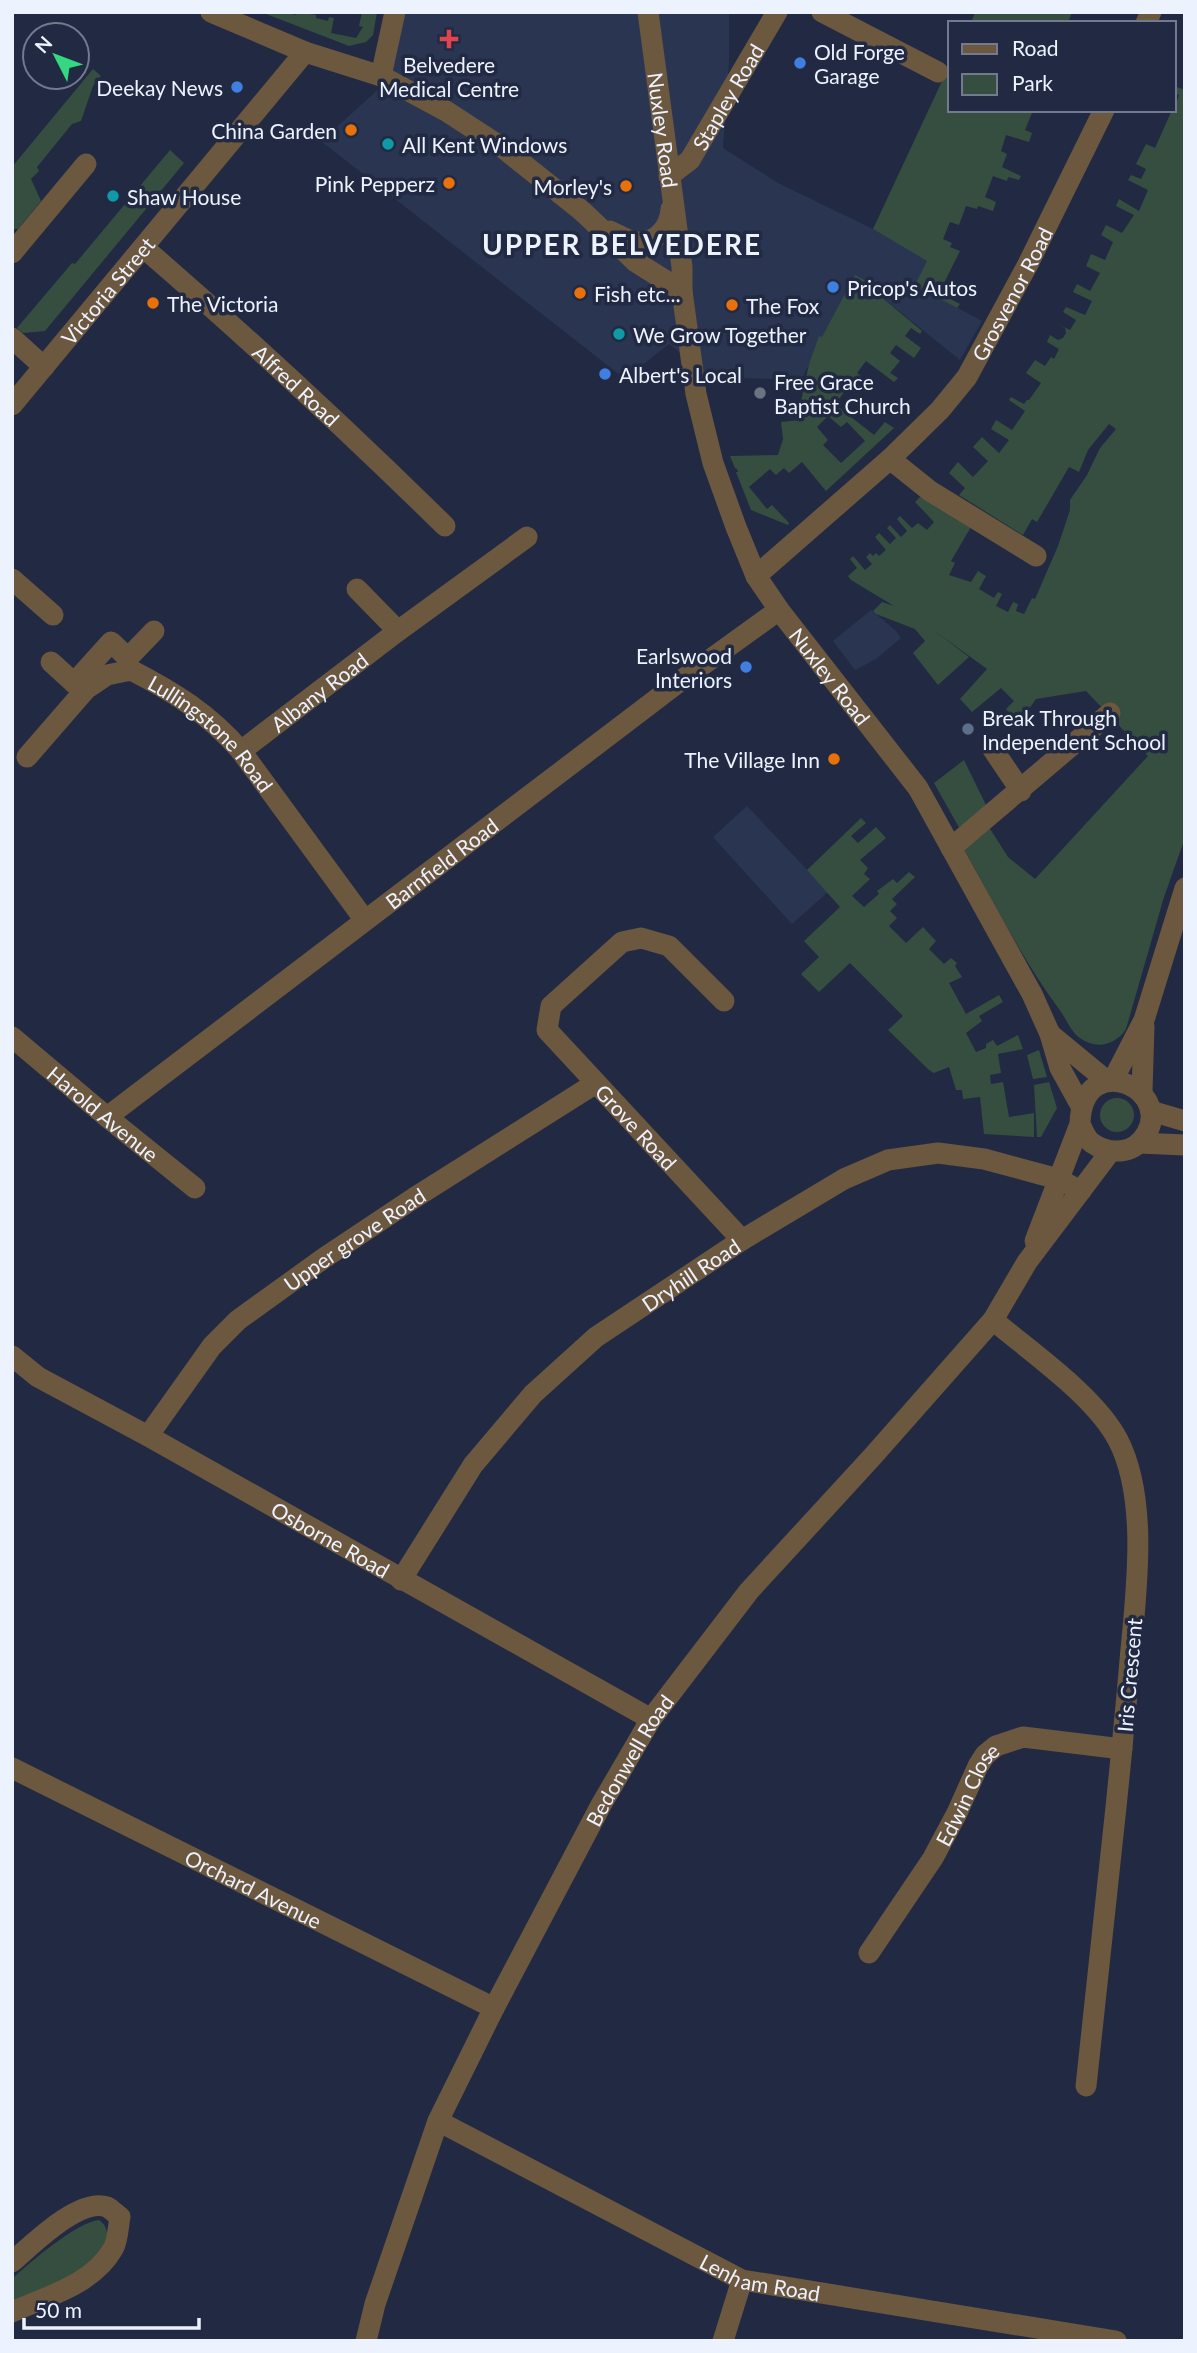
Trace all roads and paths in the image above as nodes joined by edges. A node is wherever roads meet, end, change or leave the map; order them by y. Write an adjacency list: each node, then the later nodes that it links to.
1 (211, 12): 6 (street)
2 (395, 12): 8 (street)
3 (648, 12): 11 (street, Nuxley Road)
4 (777, 12): 11 (street, Stapley Road)
5 (822, 12): 7 (street)
6 (304, 52): 8 (street); 14 (street, Victoria Street)
7 (938, 72)
8 (381, 76): 13 (street)
9 (1103, 112): 20 (street, Grosvenor Road)
10 (86, 164): 15 (street)
11 (670, 176): 12 (street, Nuxley Road)
12 (671, 200): 13 (street); 16 (street, Nuxley Road)
13 (594, 222): 16 (street)
14 (144, 248): 18 (street, Victoria Street); 21 (street, Alfred Road)
15 (12, 253)
16 (682, 291): 24 (street, Nuxley Road)
17 (12, 338): 18 (street)
18 (44, 367): 19 (street, Victoria Street)
19 (12, 405)
20 (890, 459): 23 (street); 24 (street, Grosvenor Road)
21 (445, 526)
22 (527, 537): 30 (street, Albany Road)
23 (1037, 556)
24 (756, 576): 27 (street, Nuxley Road)
25 (12, 579): 28 (street)
26 (357, 589): 30 (street)
27 (779, 610): 38 (street, Nuxley Road); 40 (street, Barnfield Road)
28 (53, 615)
29 (154, 631): 32 (street)
30 (398, 631): 35 (street, Albany Road)
31 (51, 662): 32 (street)
32 (80, 686): 35 (street, Lullingstone Road); 36 (street, Lullingstone Road)
33 (1110, 713): 37 (street)
34 (992, 748): 37 (street)
35 (241, 751): 40 (street, Lullingstone Road)
36 (27, 757)
37 (1021, 790): 38 (street)
38 (951, 848): 43 (street, Nuxley Road)
39 (1185, 888): 42 (street)
40 (364, 919): 50 (street, Barnfield Road)
41 (724, 1001): 46 (street, Grove Road)
42 (1144, 1020): 45 (street, Bedonwell Road); 47 (street)
43 (1050, 1034): 45 (street, Nuxley Road); 49 (street, Nuxley Road)
44 (12, 1037): 50 (street, Harold Avenue)
45 (1110, 1081): 47 (street); 49 (street, Bedonwell Road)
46 (596, 1083): 58 (street, Grove Road); 62 (street, Upper grove Road)
47 (1142, 1092): 48 (street)
48 (1151, 1111): 51 (street); 52 (street)
49 (1080, 1115): 54 (street); 55 (street, Bedonwell Road)
50 (107, 1117): 56 (street, Harold Avenue)
51 (1185, 1121)
52 (1139, 1143): 53 (street); 54 (street)
53 (1185, 1145)
54 (1110, 1152): 57 (street, Bedonwell Road)
55 (1058, 1179): 57 (street, Dryhill Road); 58 (street, Dryhill Road); 59 (street, Bedonwell Road)
56 (195, 1188)
57 (1081, 1191): 59 (street, Bedonwell Road)
58 (742, 1240): 63 (street, Dryhill Road)
59 (1027, 1262): 60 (street, Bedonwell Road)
60 (993, 1320): 64 (street, Bedonwell Road); 65 (street, Iris Crescent)
61 (12, 1356): 62 (street, Osborne Road)
62 (148, 1436): 63 (street, Osborne Road)
63 (401, 1580): 64 (street, Osborne Road)
64 (651, 1719): 68 (street, Bedonwell Road)
65 (1122, 1749): 67 (street, Edwin Close); 69 (street, Iris Crescent)
66 (12, 1768): 68 (street, Orchard Avenue)
67 (869, 1953)
68 (494, 2008): 70 (street, Bedonwell Road)
69 (1086, 2086)
70 (438, 2121): 72 (street, Lenham Road); 74 (street, Bedonwell Road)
71 (12, 2262): 73 (street)
72 (742, 2280): 75 (street); 76 (street, Lenham Road)
73 (12, 2312)
74 (366, 2341)
75 (723, 2341)
76 (1116, 2341)

